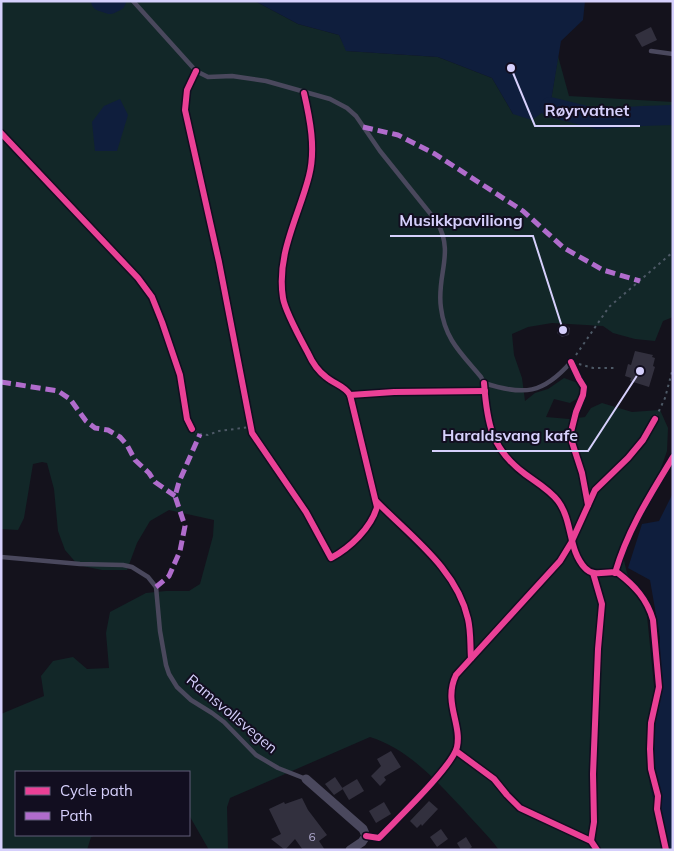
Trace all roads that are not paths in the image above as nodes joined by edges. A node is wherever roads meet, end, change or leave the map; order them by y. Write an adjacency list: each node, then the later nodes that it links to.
1 (133, 1): 4 (lane)
2 (651, 50): 3 (lane)
3 (673, 54)
4 (572, 362)
5 (1, 558): 6 (lane, Ramsvollsvegen)
6 (306, 779): 7 (street, Ramsvollsvegen)
7 (350, 850)

